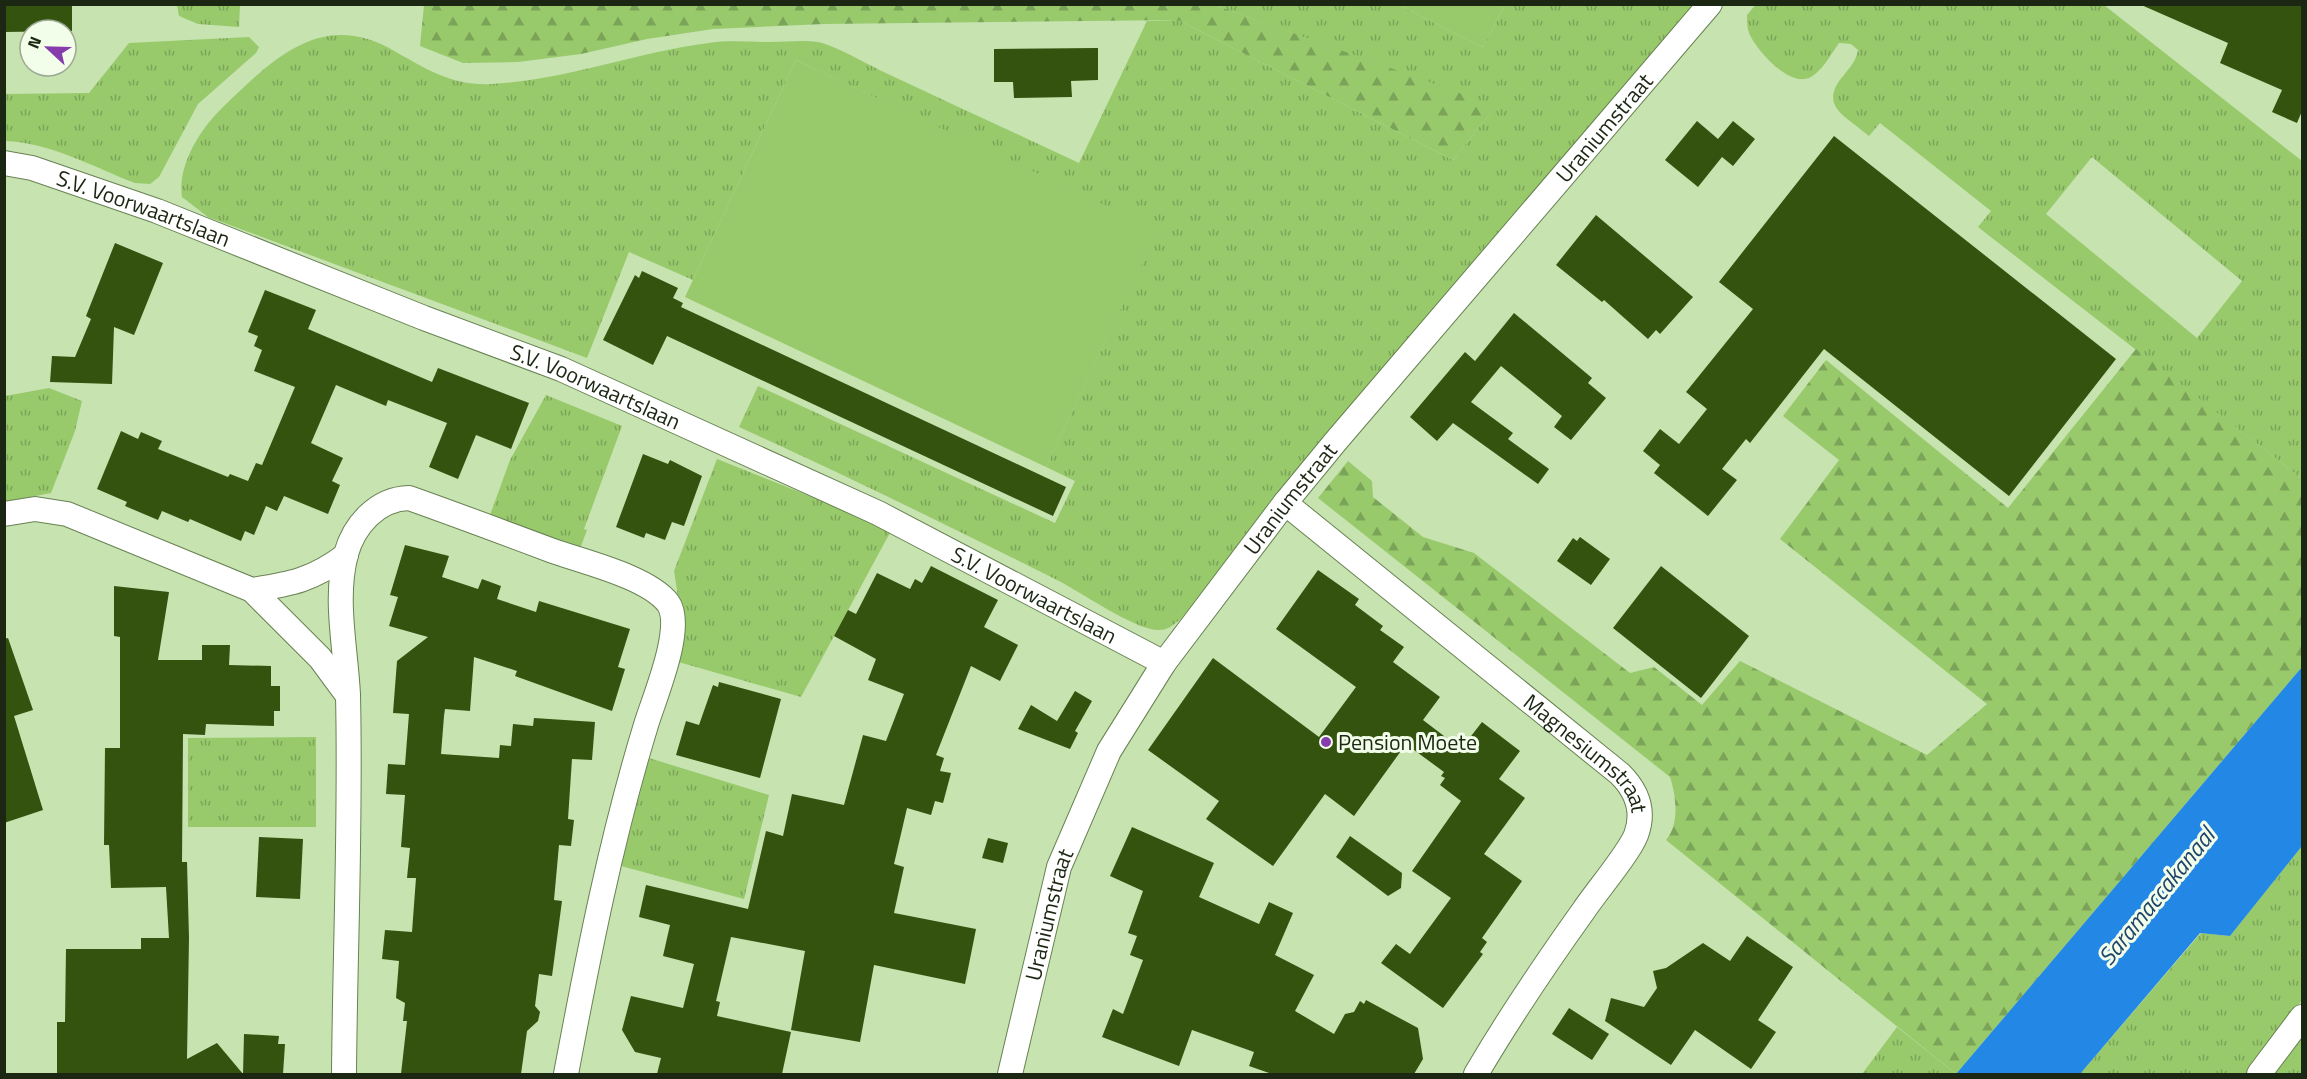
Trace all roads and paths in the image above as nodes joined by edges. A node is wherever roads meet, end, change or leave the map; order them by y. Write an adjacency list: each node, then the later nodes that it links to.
1 (1710, 4): 3 (street, Uraniumstraat)
2 (4, 163): 7 (street, S.V. Voorwaartslaan)
3 (1285, 503): 7 (street, Uraniumstraat); 13 (street, Magnesiumstraat)
4 (4, 514): 6 (street)
5 (346, 555): 6 (street); 8 (street); 11 (street)
6 (252, 590): 8 (street)
7 (1164, 663): 12 (street, Uraniumstraat)
8 (348, 696): 10 (street)
9 (2302, 1017): 14 (street)
10 (344, 1074)
11 (566, 1074)
12 (1010, 1074)
13 (1476, 1074)
14 (2259, 1074)

